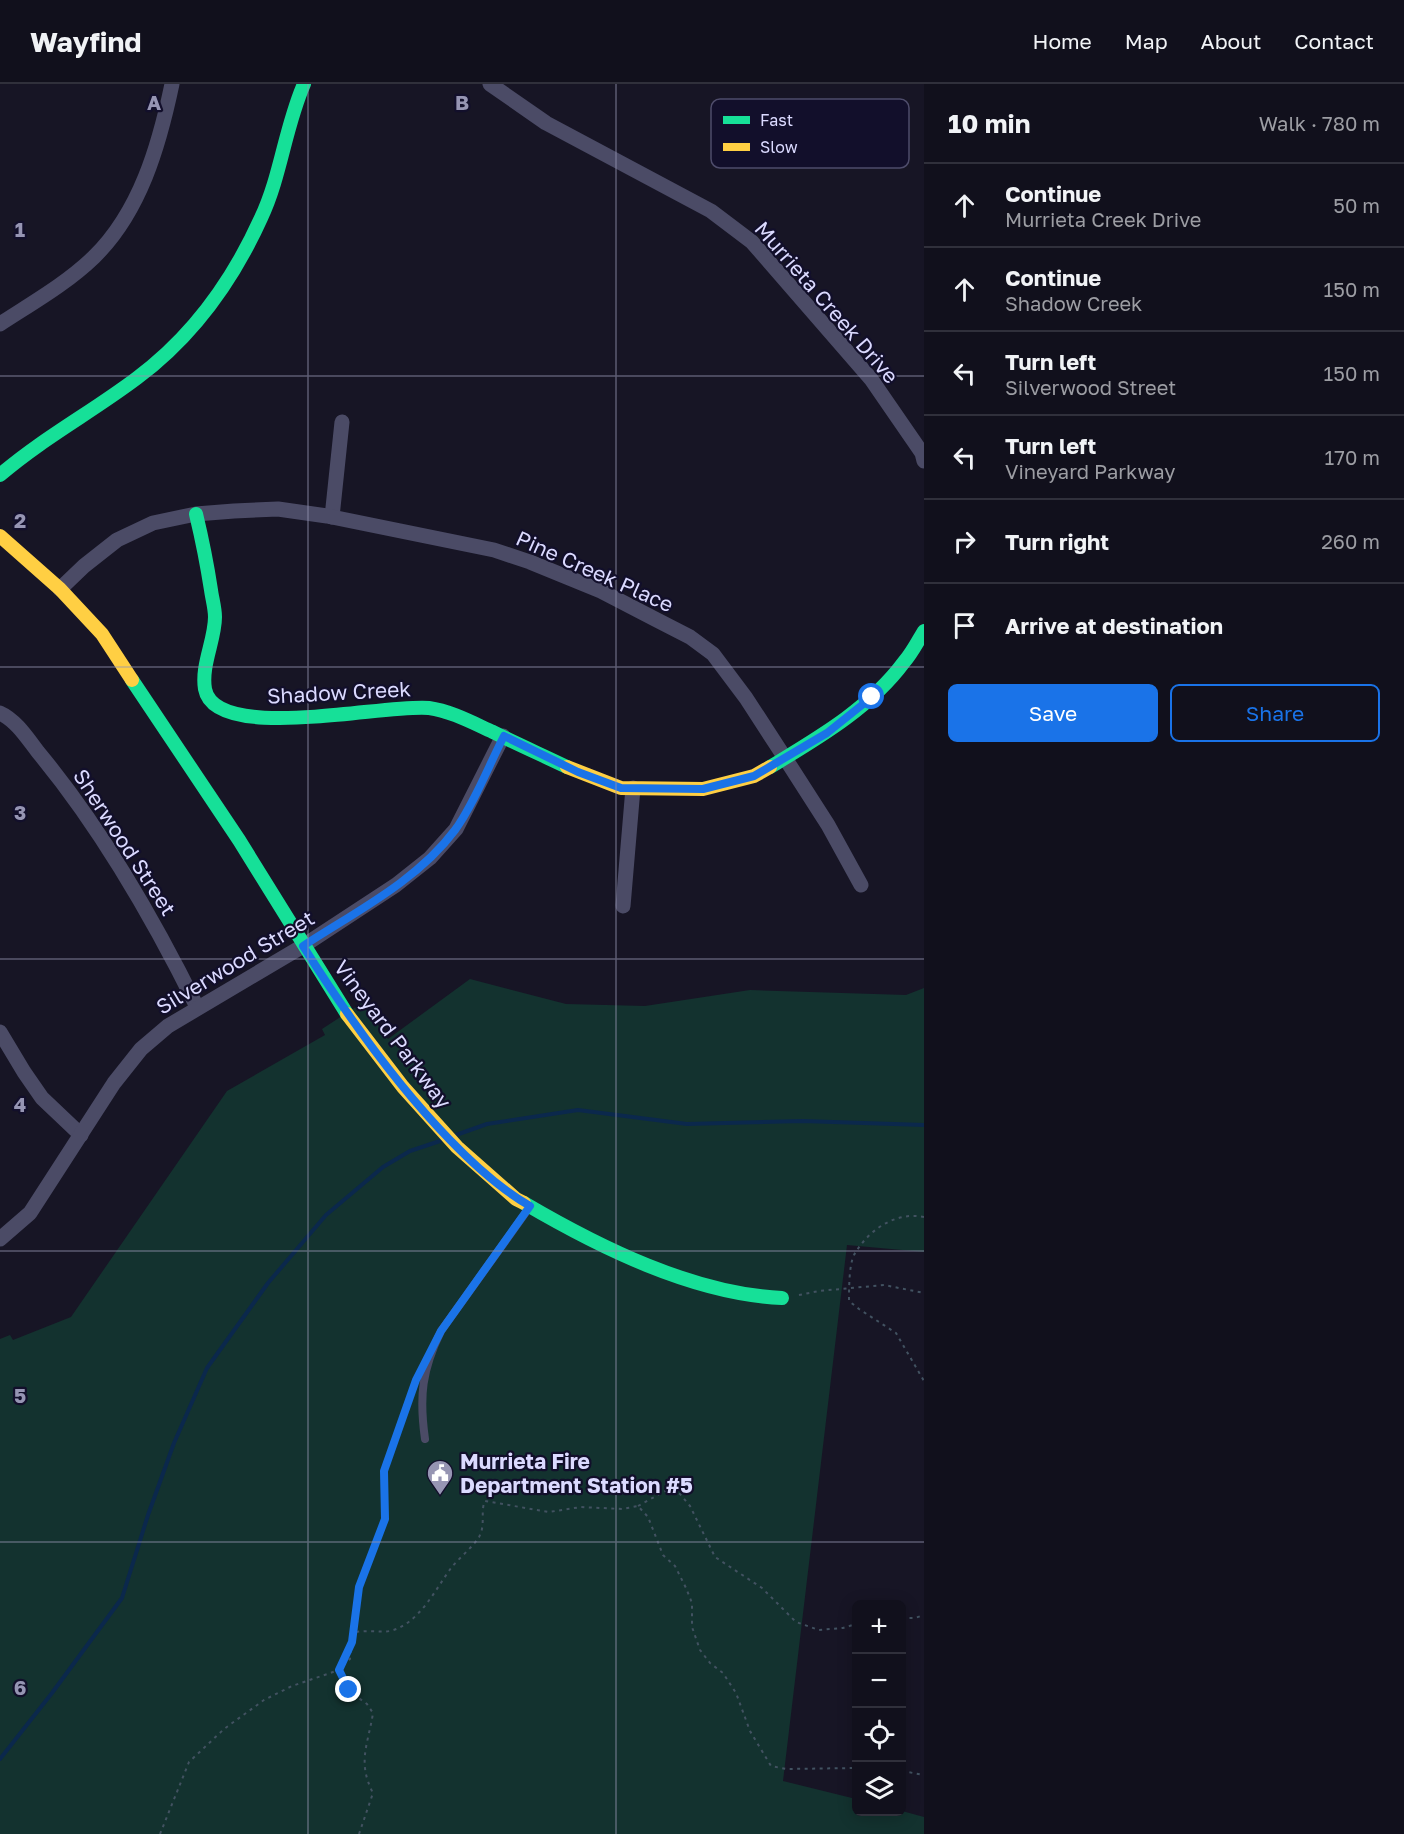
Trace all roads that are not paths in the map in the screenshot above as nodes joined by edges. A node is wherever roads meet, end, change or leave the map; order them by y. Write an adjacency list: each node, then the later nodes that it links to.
1 (172, 84): 4 (street)
2 (304, 84): 7 (street)
3 (490, 84): 6 (street, Murrieta Creek Drive)
4 (0, 324)
5 (342, 422): 9 (street)
6 (924, 461)
7 (0, 475)
8 (196, 514): 9 (street, Pine Creek Place); 11 (street, Pine Creek Place); 14 (street, Shadow Creek)
9 (332, 517): 15 (street, Pine Creek Place)
10 (0, 536): 11 (street, Vineyard Parkway)
11 (60, 589): 19 (street, Vineyard Parkway)
12 (924, 631): 15 (street)
13 (0, 713): 20 (street, Sherwood Street)
14 (504, 736): 16 (street, Shadow Creek); 19 (street, Silverwood Street)
15 (785, 758): 16 (street, Shadow Creek); 17 (street, Pine Creek Place)
16 (633, 788): 18 (street)
17 (861, 885)
18 (623, 906)
19 (303, 946): 20 (street, Silverwood Street); 23 (street, Vineyard Parkway)
20 (197, 1007): 22 (street, Silverwood Street)
21 (0, 1032): 22 (street)
22 (81, 1136): 24 (street, Silverwood Street)
23 (530, 1206): 25 (street, Vineyard Parkway); 26 (lane)
24 (0, 1239)
25 (782, 1298)
26 (425, 1439)

